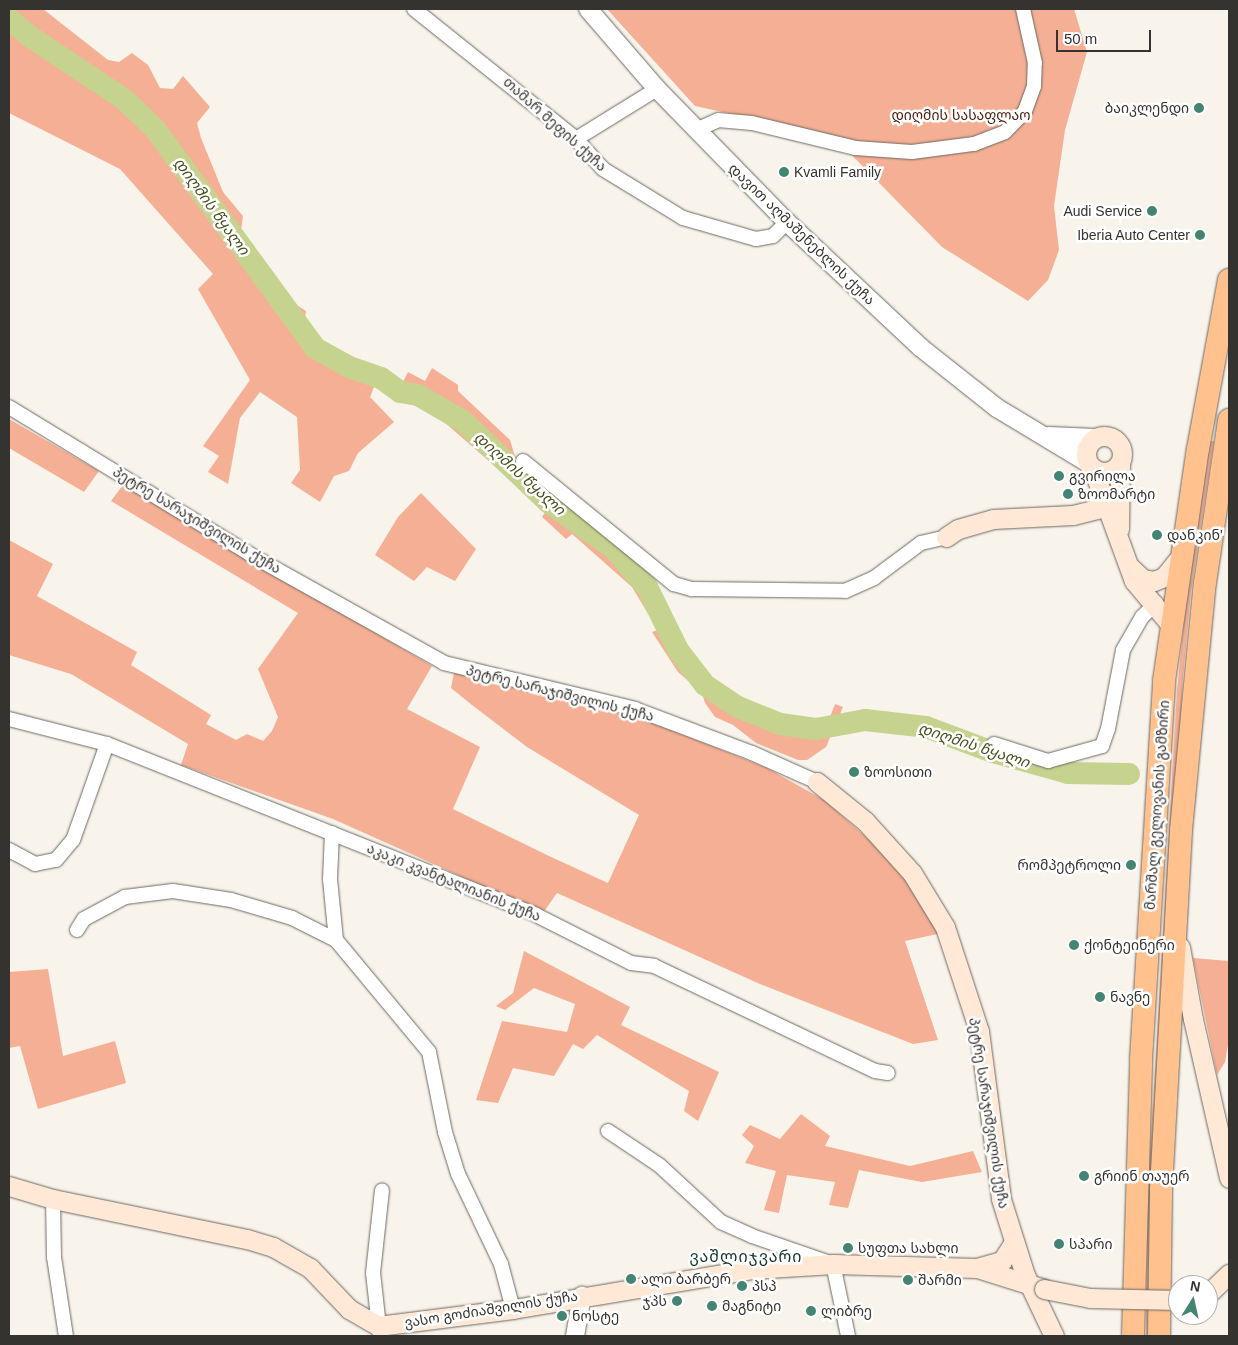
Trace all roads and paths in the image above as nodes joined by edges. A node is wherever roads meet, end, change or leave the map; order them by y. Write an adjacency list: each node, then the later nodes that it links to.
1 (414, 9): 6 (street, თამარ მეფის ქუჩა)
2 (588, 9): 4 (street, დავით აღმაშენებლის ქუჩა)
3 (1023, 9): 5 (street)
4 (657, 90): 5 (street, დავით აღმაშენებლის ქუჩა); 6 (street)
5 (696, 130): 7 (street, დავით აღმაშენებლის ქუჩა)
6 (576, 139): 7 (street, თამარ მეფის ქუჩა)
7 (787, 222): 11 (street, დავით აღმაშენებლის ქუჩა)
8 (1229, 280): 19 (highway, მარშალ გელოვანის გამზირი)
9 (9, 407): 26 (street, პეტრე სარაჯიშვილის ქუჩა)
10 (1229, 420): 29 (highway, მარშალ გელოვანის გამზირი)
11 (1039, 434): 12 (street, დავით აღმაშენებლის ქუჩა); 15 (street, დავით აღმაშენებლის ქუჩა)
12 (1095, 438): 14 (main road); 15 (main road)
13 (523, 461): 17 (street)
14 (1120, 462): 15 (main road); 18 (main road)
15 (1091, 466): 16 (main road)
16 (1105, 507): 17 (main road); 18 (main road)
17 (946, 537)
18 (1120, 545): 20 (main road)
19 (1180, 557): 20 (main road); 22 (highway, მარშალ გელოვანის გამზირი)
20 (1128, 565): 21 (main road)
21 (1156, 603): 22 (main road); 25 (street)
22 (1170, 624): 52 (highway, მარშალ გელოვანის გამზირი)
23 (9, 718): 24 (street, აკაკი კვანტალიანის ქუჩა)
24 (107, 744): 27 (street, აკაკი კვანტალიანის ქუჩა); 28 (street)
25 (994, 744)
26 (817, 782): 38 (main road, პეტრე სარაჯიშვილის ქუჩა)
27 (332, 832): 31 (street); 32 (street, აკაკი კვანტალიანის ქუჩა)
28 (9, 850)
29 (1175, 916): 34 (main road); 53 (highway, მარშალ გელოვანის გამზირი)
30 (77, 930): 31 (street)
31 (336, 940): 46 (street)
32 (888, 1073)
33 (608, 1131): 39 (street)
34 (1229, 1178)
35 (9, 1186): 37 (main road)
36 (382, 1190): 47 (street)
37 (53, 1199): 47 (main road); 48 (street)
38 (1014, 1242): 40 (main road, ვასო გოძიაშვილის ქუჩა); 43 (main road, პეტრე სარაჯიშვილის ქუჩა)
39 (833, 1264): 40 (main road, ვასო გოძიაშვილის ქუჩა); 44 (main road, ვასო გოძიაშვილის ქუჩა); 50 (street)
40 (977, 1268): 43 (main road, ვასო გოძიაშვილის ქუჩა)
41 (1229, 1274): 42 (main road)
42 (1218, 1284)
43 (1036, 1286): 45 (main road, ვასო გოძიაშვილის ქუჩა, bridge); 51 (main road, პეტრე სარაჯიშვილის ქუჩა)
44 (582, 1296): 46 (main road, ვასო გოძიაშვილის ქუჩა); 49 (street)
45 (1168, 1300)
46 (513, 1309): 47 (main road, ვასო გოძიაშვილის ქუჩა)
47 (379, 1331)
48 (66, 1336)
49 (576, 1336)
50 (848, 1336)
51 (1054, 1336)
52 (1133, 1336)
53 (1159, 1336)

